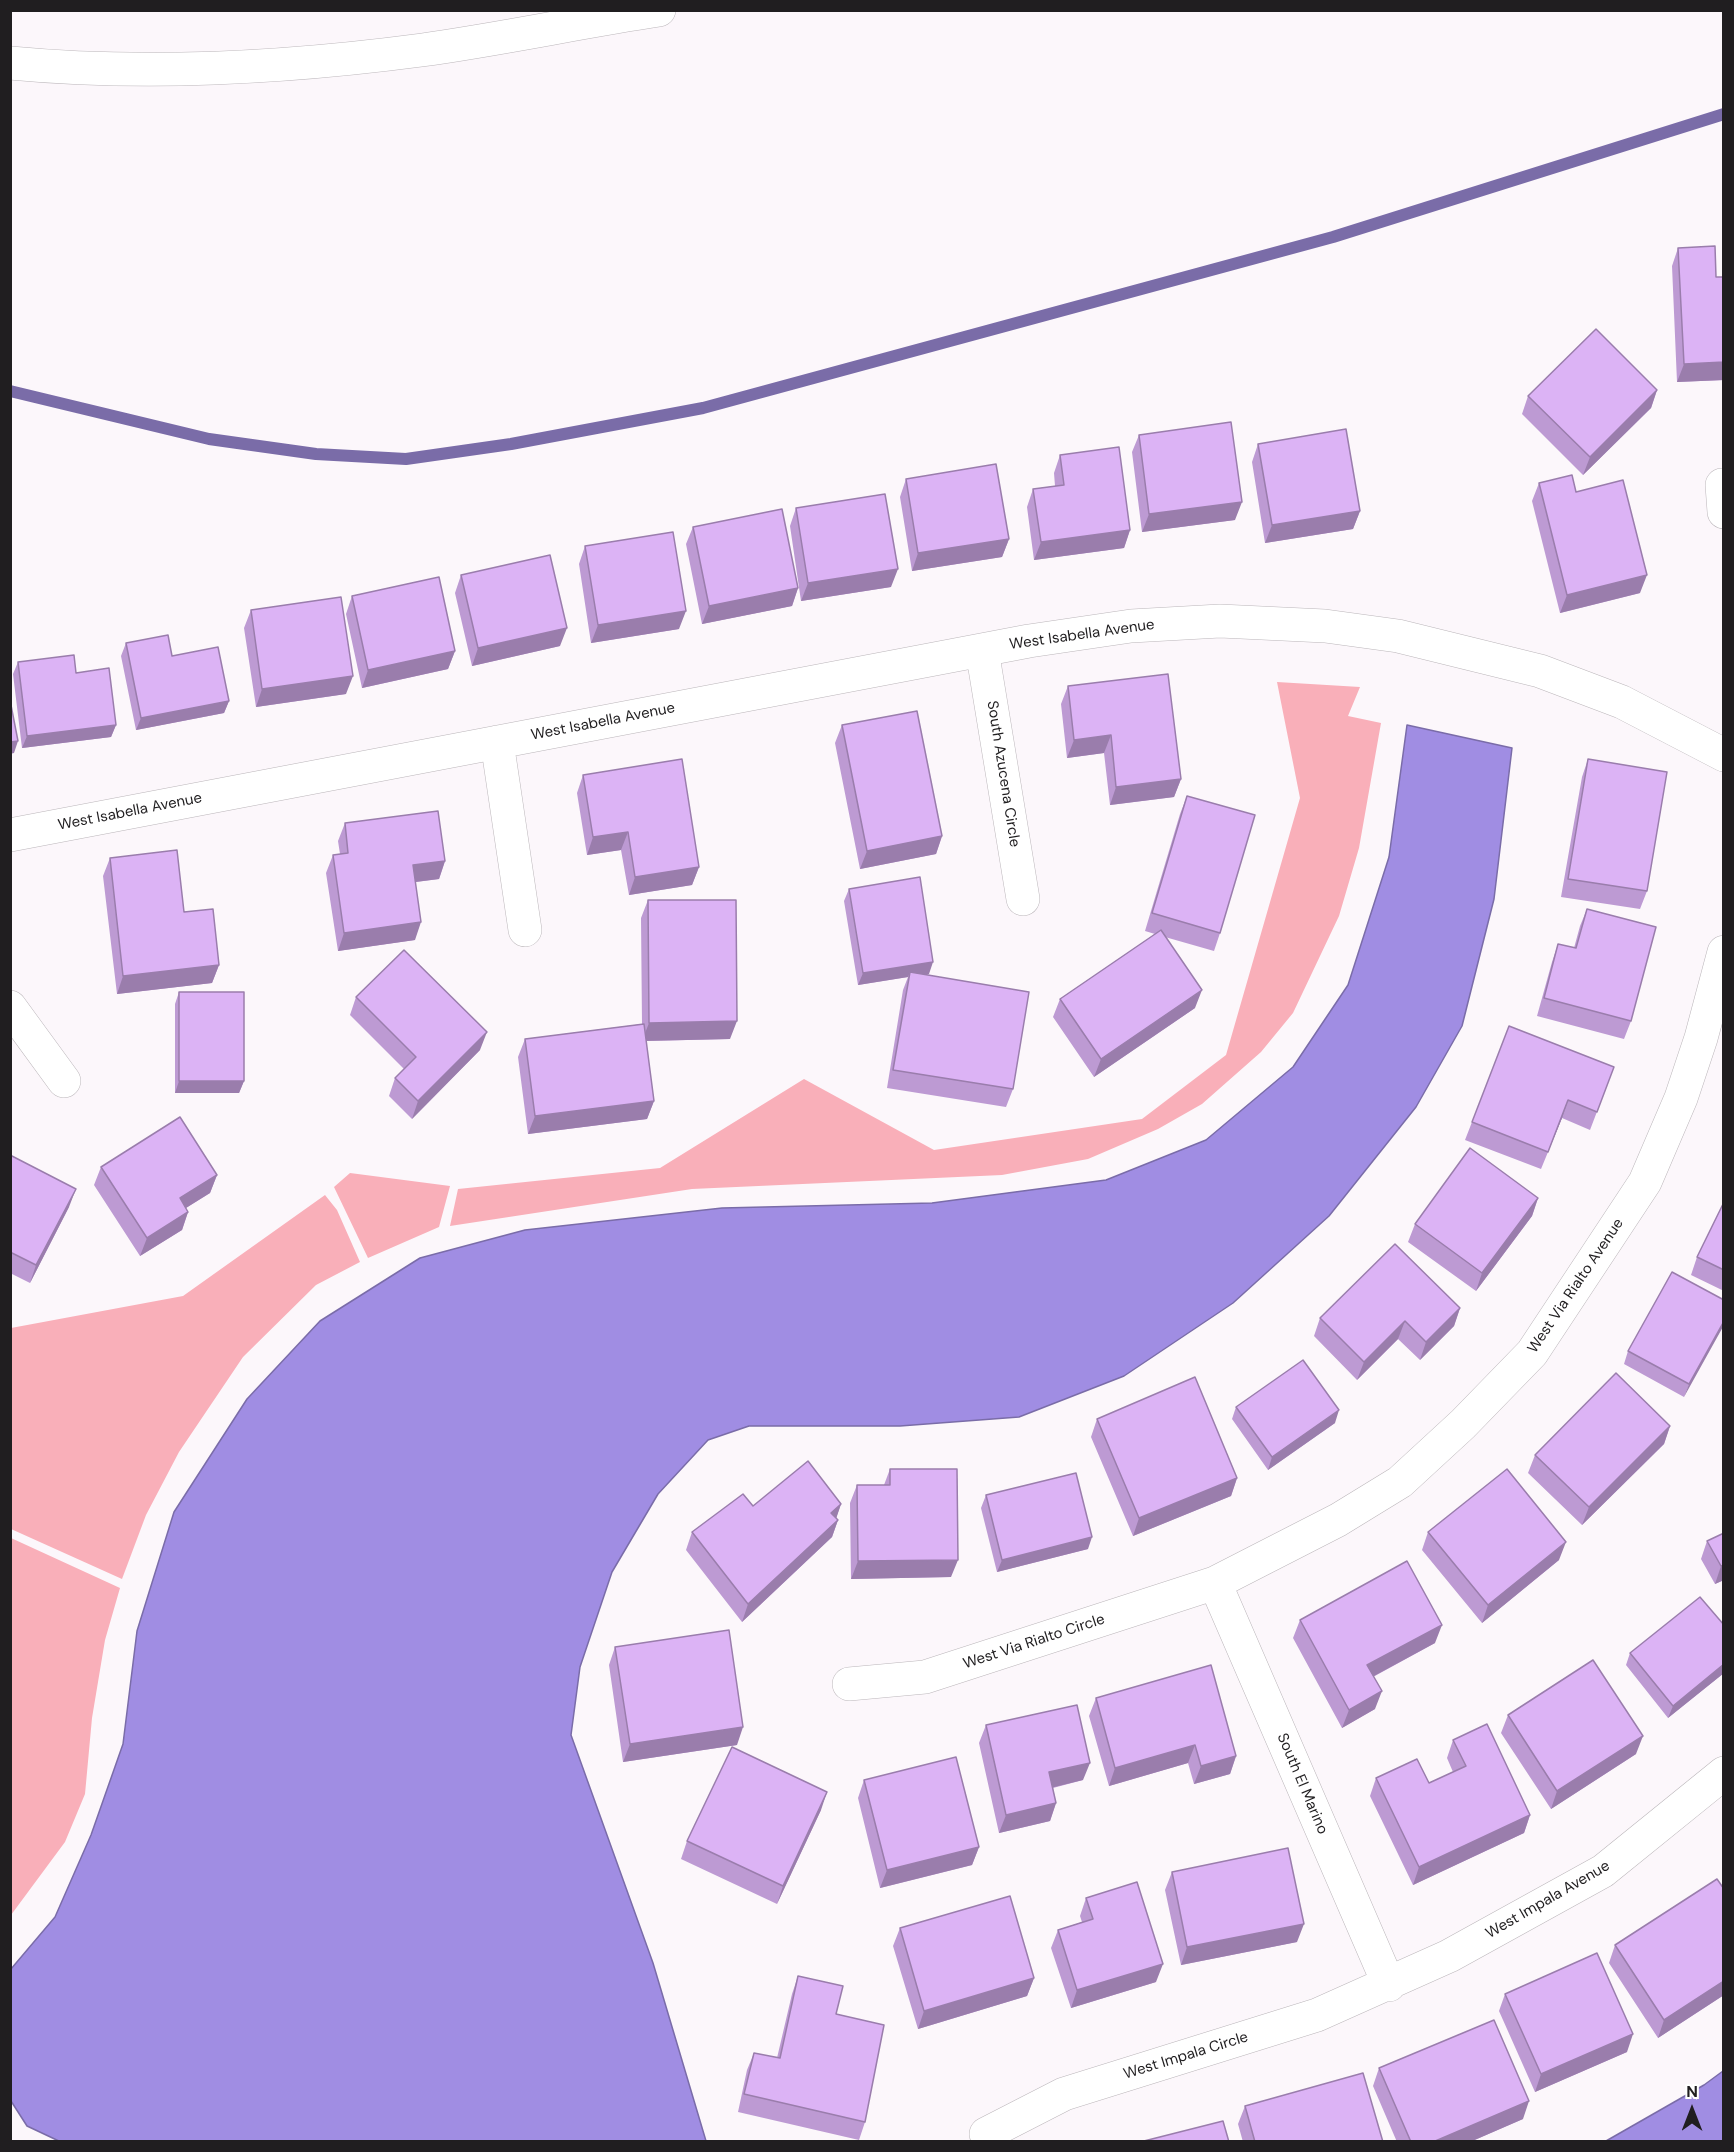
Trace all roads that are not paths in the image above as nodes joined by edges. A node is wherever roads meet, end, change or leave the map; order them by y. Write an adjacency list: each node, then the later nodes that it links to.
1 (659, 10): 2 (main road)
2 (10, 63)
3 (982, 650): 4 (main road, West Isabella Avenue); 5 (main road, West Isabella Avenue); 7 (main road, South Azucena Circle)
4 (497, 742): 6 (main road, West Isabella Avenue); 8 (main road)
5 (1724, 755)
6 (10, 835)
7 (1023, 898)
8 (525, 930)
9 (1724, 952): 12 (main road, West Via Rialto Avenue)
10 (10, 1007): 11 (main road)
11 (64, 1081)
12 (1215, 1582): 13 (main road, West Via Rialto Circle); 15 (main road, South El Marino)
13 (849, 1684)
14 (1724, 1773): 15 (main road, West Impala Avenue)
15 (1389, 1985): 16 (main road, West Impala Circle)
16 (986, 2134)

